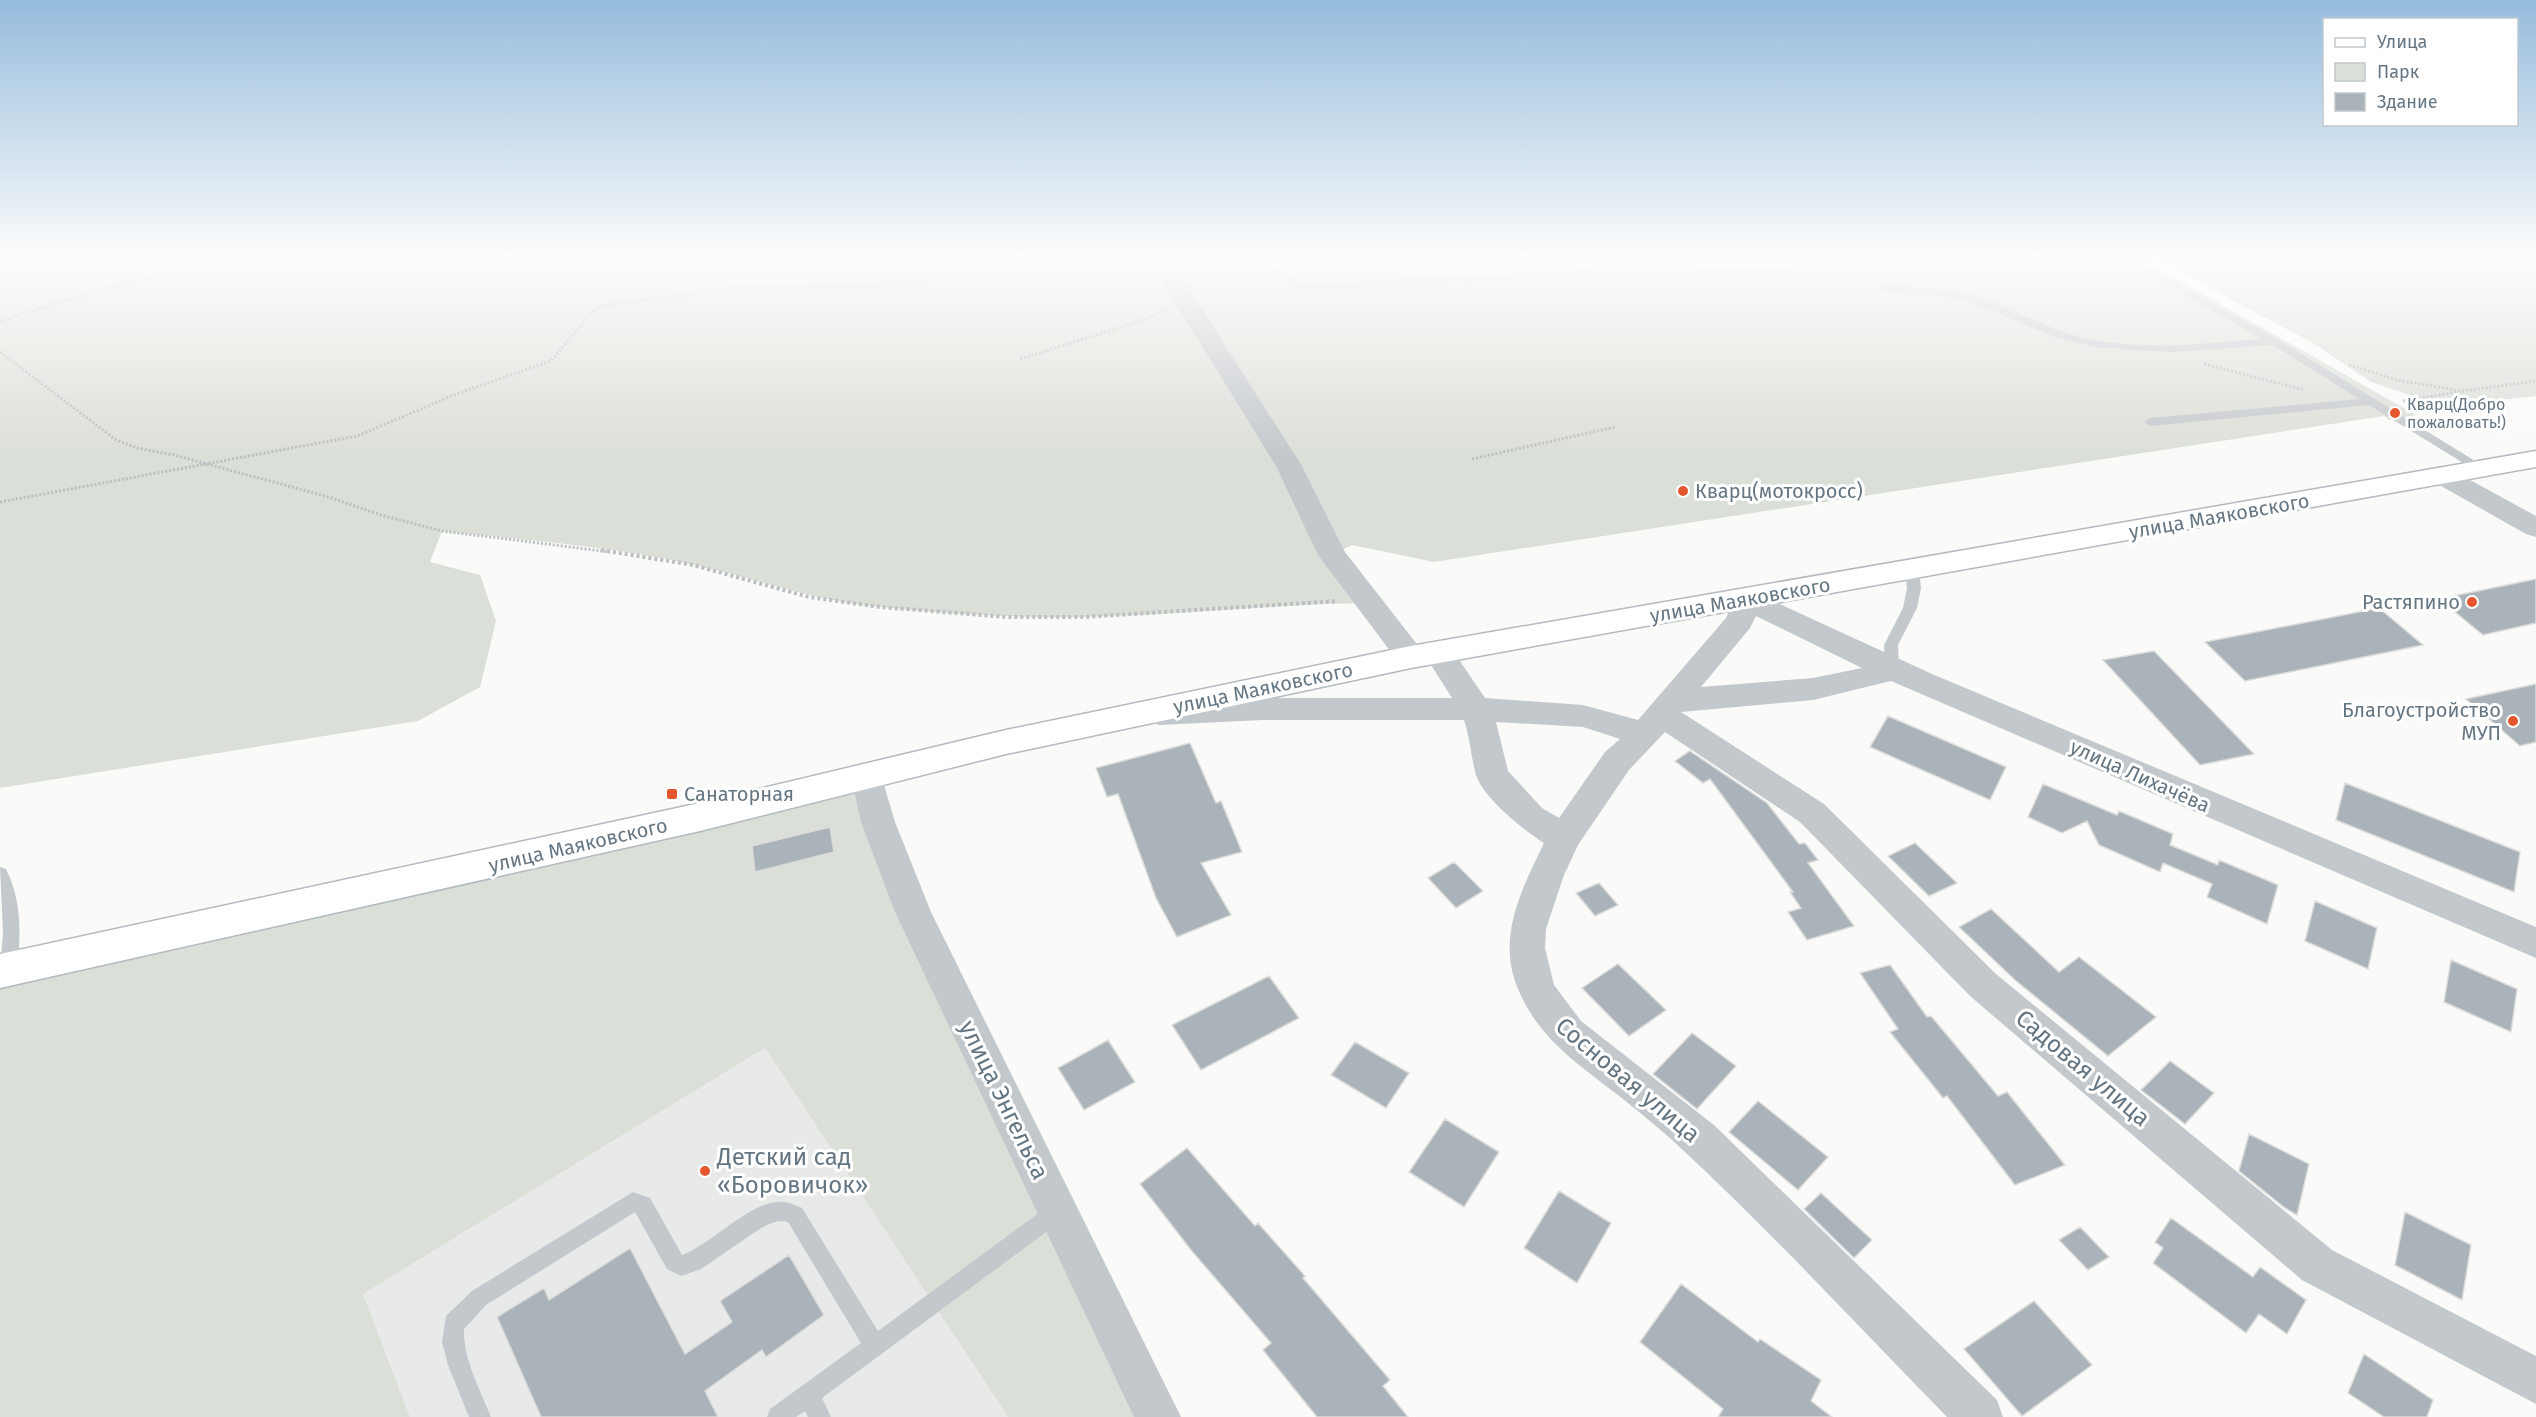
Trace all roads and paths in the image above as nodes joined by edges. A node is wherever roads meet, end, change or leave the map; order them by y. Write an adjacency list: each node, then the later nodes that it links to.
1 (582, 324): 20 (path)
2 (1131, 324): 8 (path)
3 (1200, 324): 27 (street)
4 (2036, 324): 6 (lane)
5 (2243, 324): 6 (lane)
6 (2274, 342): 14 (lane)
7 (0, 352): 20 (path)
8 (1020, 359)
9 (2199, 363): 12 (path)
10 (2342, 363): 13 (path)
11 (2536, 381): 13 (path)
12 (2312, 391)
13 (2462, 391): 15 (path)
14 (2372, 401): 16 (lane); 21 (lane)
15 (2400, 402)
16 (2150, 422)
17 (1615, 428): 18 (path)
18 (1472, 459)
19 (2536, 459): 21 (main road, улица Маяковского)
20 (206, 464): 23 (path); 27 (path)
21 (2482, 469): 22 (main road, улица Маяковского)
22 (2443, 476): 24 (street); 25 (main road, улица Маяковского)
23 (0, 502)
24 (2536, 528)
25 (1912, 569): 26 (main road, улица Маяковского); 29 (lane)
26 (1747, 599): 28 (main road, улица Маяковского); 29 (street, улица Лихачёва); 32 (street, Сосновая улица)
27 (1369, 603): 28 (street)
28 (1425, 655): 30 (street); 31 (main road, улица Маяковского)
29 (1892, 669): 32 (street); 36 (street, улица Лихачёва)
30 (1476, 709): 31 (street); 32 (street); 34 (street)
31 (1132, 715): 33 (main road, улица Маяковского)
32 (1659, 717): 34 (street, Сосновая улица); 40 (street, Садовая улица)
33 (867, 777): 37 (main road, улица Маяковского); 38 (street, улица Энгельса)
34 (1564, 838): 46 (street, Сосновая улица)
35 (0, 874): 37 (lane)
36 (2536, 943)
37 (4, 970)
38 (1058, 1211): 39 (lane); 45 (street, улица Энгельса)
39 (875, 1346): 41 (lane); 42 (lane)
40 (2536, 1381)
41 (808, 1395): 43 (lane); 44 (lane)
42 (480, 1417)
43 (778, 1417)
44 (820, 1417)
45 (1158, 1417)
46 (1980, 1417)

